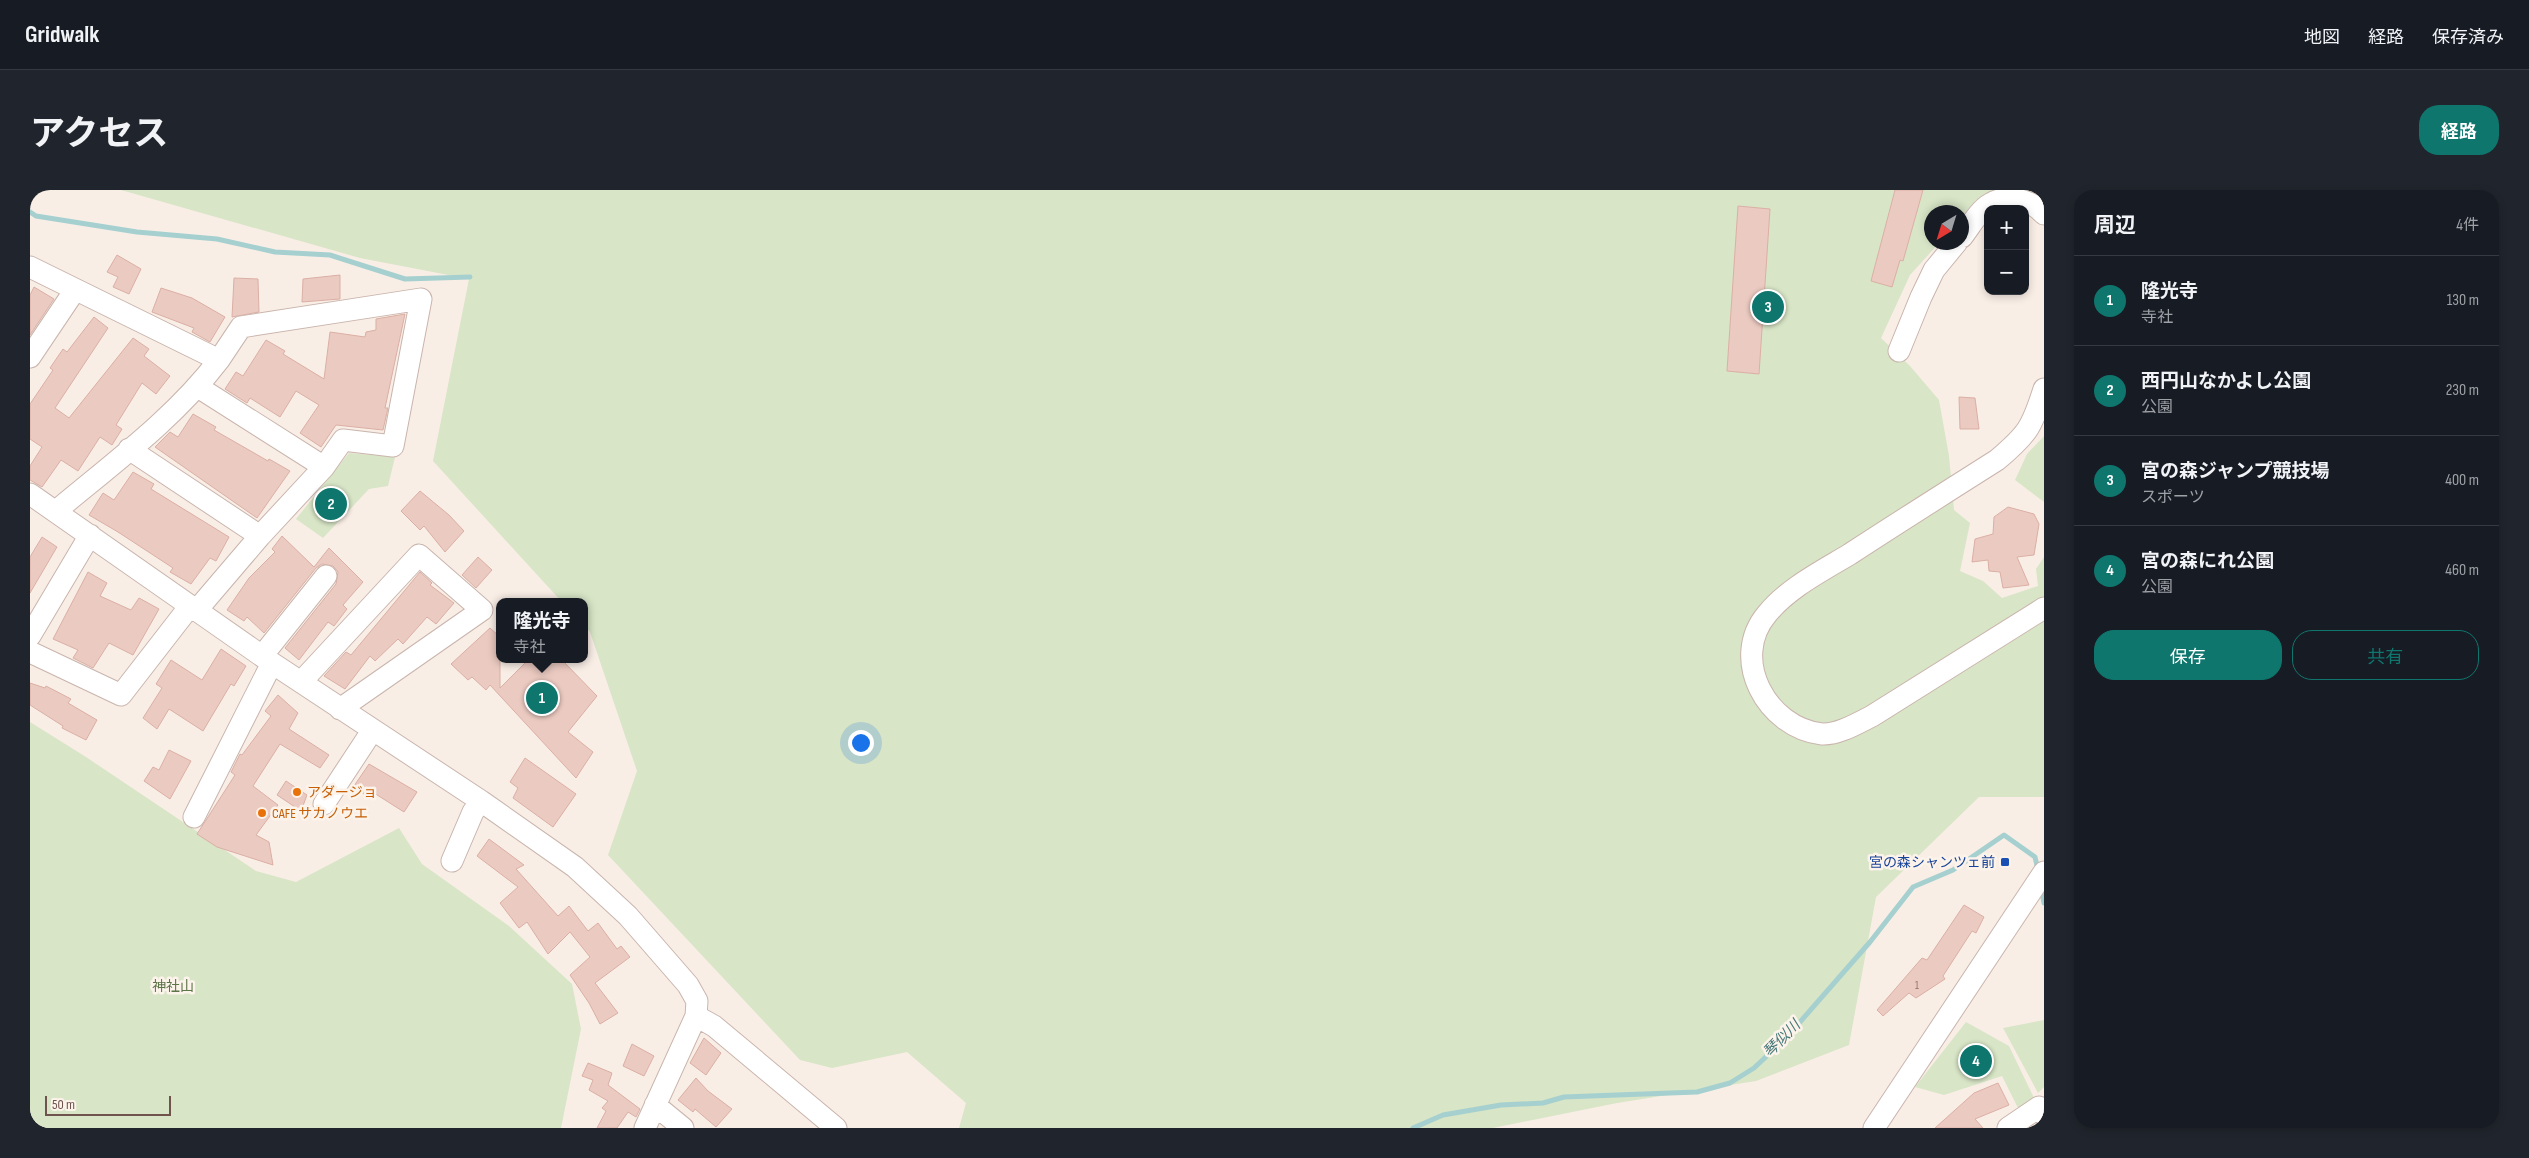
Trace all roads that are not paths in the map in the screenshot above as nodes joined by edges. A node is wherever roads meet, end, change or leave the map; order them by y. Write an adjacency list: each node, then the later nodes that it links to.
1 (2044, 214): 2 (street)
2 (1969, 229)
3 (1950, 250): 6 (street)
4 (30, 267): 5 (street)
5 (75, 290): 7 (street); 8 (street)
6 (1899, 351)
7 (30, 357)
8 (218, 360): 9 (street); 12 (street)
9 (198, 387): 11 (street); 12 (street)
10 (2044, 389): 19 (street)
11 (129, 449): 14 (street); 16 (street)
12 (324, 467): 16 (street)
13 (30, 494): 14 (street)
14 (56, 511): 15 (street)
15 (90, 535): 18 (street); 20 (street)
16 (260, 536): 18 (street)
17 (326, 576): 22 (street)
18 (193, 608): 21 (street); 22 (street)
19 (2044, 608)
20 (30, 636)
21 (30, 652)
22 (267, 660): 23 (street); 28 (street)
23 (301, 682): 24 (street); 24 (street)
24 (340, 709): 25 (street)
25 (372, 731): 26 (street); 27 (street)
26 (481, 801): 29 (street); 31 (street)
27 (324, 804)
28 (194, 817)
29 (452, 861)
30 (2044, 872): 37 (street)
31 (696, 1016): 32 (street); 36 (street)
32 (655, 1105): 34 (street); 35 (street)
33 (2044, 1114): 38 (street)
34 (644, 1128)
35 (683, 1128)
36 (836, 1128)
37 (1874, 1128)
38 (2008, 1128)

